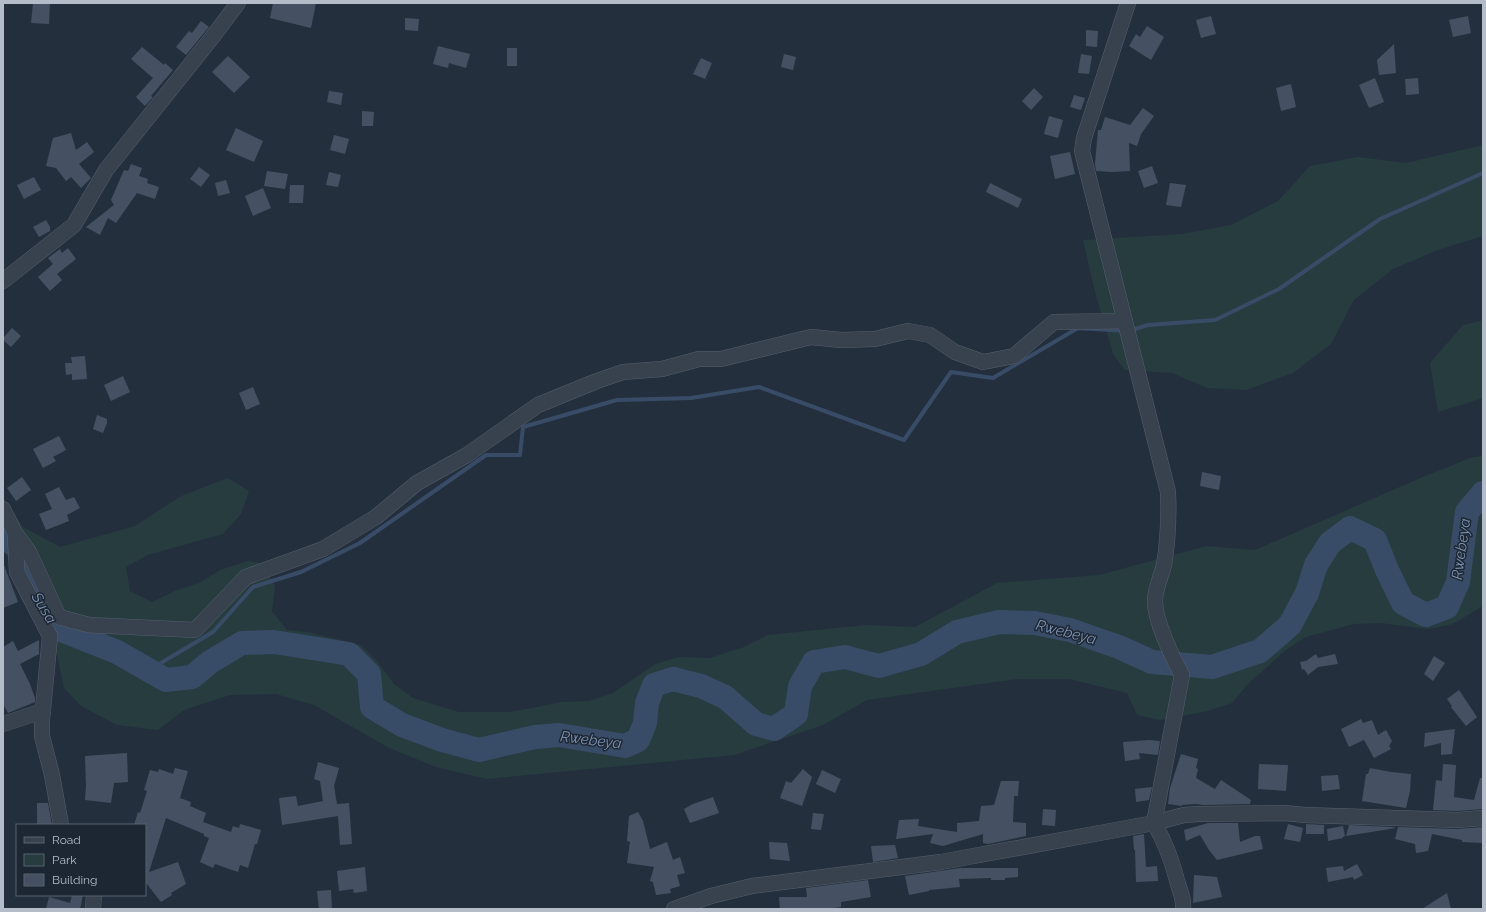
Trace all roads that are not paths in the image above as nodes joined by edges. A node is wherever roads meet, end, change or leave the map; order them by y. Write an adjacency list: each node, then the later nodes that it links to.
1 (238, 3): 3 (street)
2 (1128, 3): 4 (street)
3 (3, 281)
4 (1125, 321): 6 (street); 10 (street)
5 (3, 509): 6 (street)
6 (15, 533): 7 (street)
7 (43, 711): 8 (street); 11 (street)
8 (3, 724)
9 (1483, 818): 10 (street)
10 (1154, 823): 14 (street); 15 (street)
11 (61, 824)
12 (94, 896): 13 (street)
13 (93, 909)
14 (674, 909)
15 (1184, 909)

